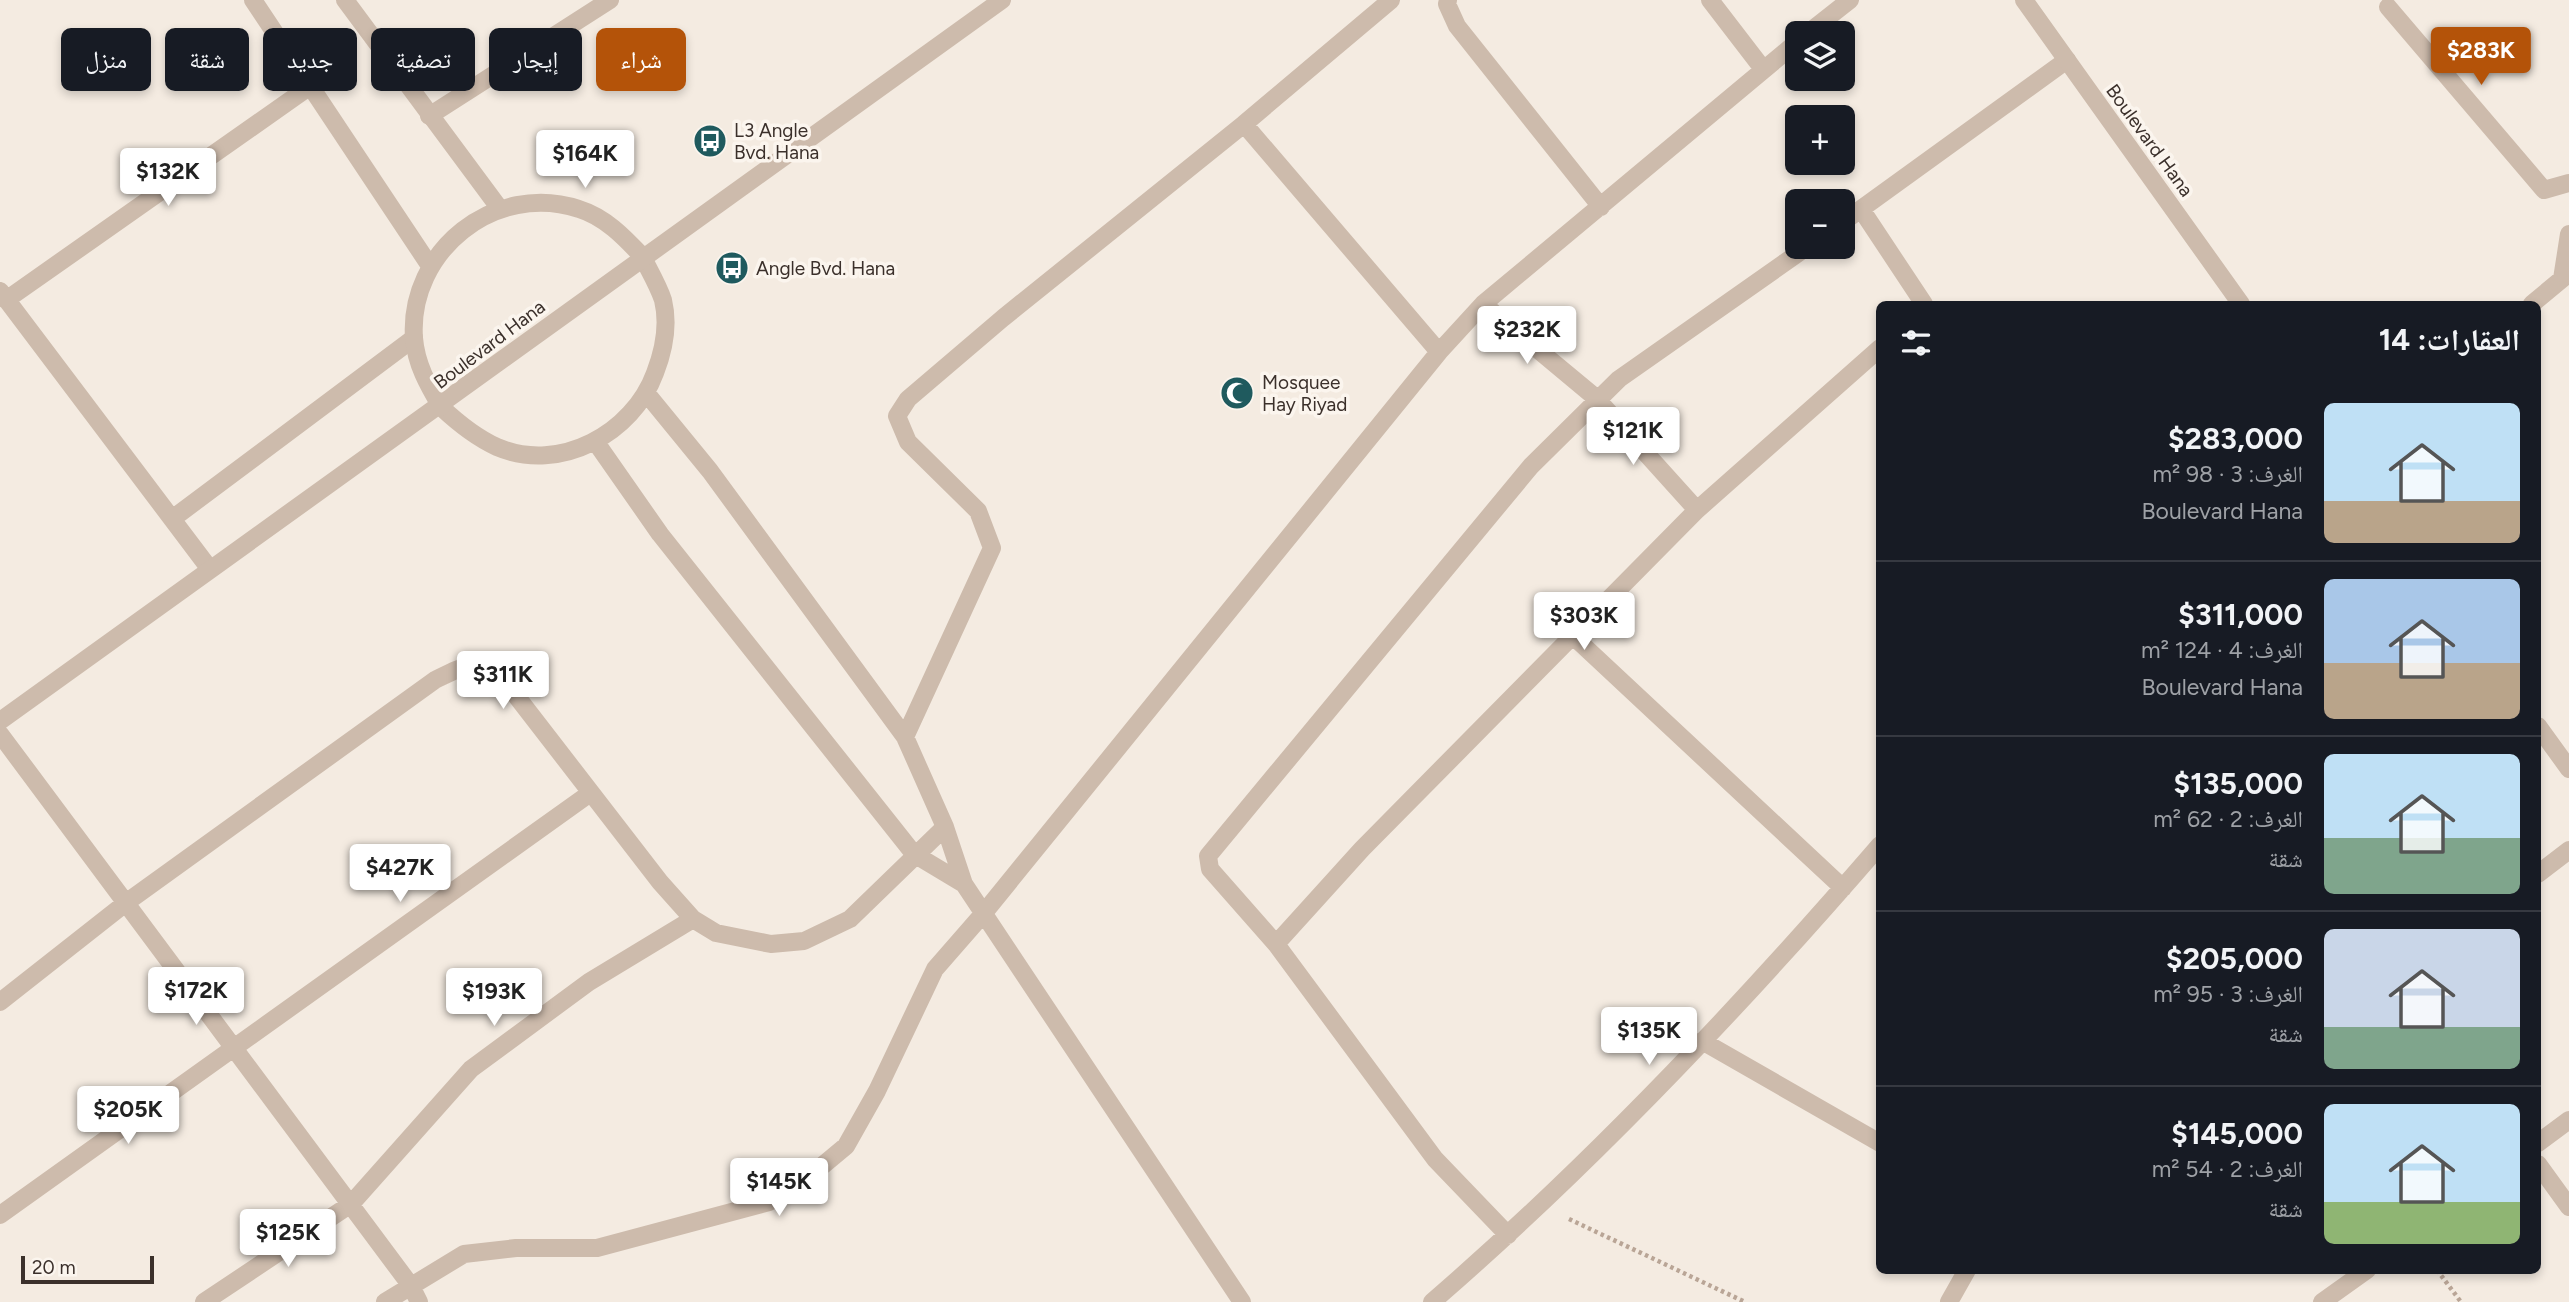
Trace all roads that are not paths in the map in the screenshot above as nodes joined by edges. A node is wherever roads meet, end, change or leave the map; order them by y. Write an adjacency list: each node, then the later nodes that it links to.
1 (253, 0): 12 (street)
2 (345, 0): 18 (street)
3 (610, 0): 18 (street)
4 (1002, 0): 26 (street, Boulevard Hana)
5 (1391, 0): 19 (street)
6 (1448, 0): 21 (street)
7 (1710, 0): 15 (street)
8 (1850, 0): 11 (street)
9 (2024, 0): 14 (street, Boulevard Hana)
10 (2388, 8): 20 (street)
11 (1823, 21)
12 (271, 28)
13 (1785, 52): 15 (street)
14 (2067, 60): 23 (street); 32 (street, Boulevard Hana)
15 (1763, 69): 21 (street)
16 (304, 91): 30 (street)
17 (313, 91): 28 (street)
18 (429, 116): 22 (street)
19 (1244, 124): 36 (street); 49 (street)
20 (2569, 183)
21 (1601, 207): 34 (street)
22 (500, 209): 26 (street); 28 (street)
23 (1861, 209): 24 (street); 31 (street)
24 (1855, 213)
25 (2569, 233): 29 (street)
26 (642, 256): 38 (street); 40 (street, Boulevard Hana)
27 (1790, 259): 39 (street)
28 (430, 266): 35 (street)
29 (2566, 281): 33 (street)
30 (3, 296): 43 (street)
31 (1922, 301)
32 (2239, 301)
33 (2536, 301)
34 (1483, 304): 36 (street); 39 (street)
35 (414, 338): 40 (street); 43 (street)
36 (1439, 352): 60 (street)
37 (1876, 352): 42 (street)
38 (648, 394): 41 (street); 49 (street)
39 (1596, 398): 42 (street); 62 (street)
40 (441, 407): 41 (street); 44 (street, Boulevard Hana)
41 (595, 441): 55 (street)
42 (1697, 510): 45 (street)
43 (172, 519): 44 (street)
44 (209, 568): 46 (street, Boulevard Hana)
45 (1573, 636): 58 (street); 62 (street)
46 (0, 721)
47 (2541, 730): 50 (street)
48 (0, 734): 59 (street)
49 (905, 737): 52 (street)
50 (2569, 769)
51 (589, 794): 59 (street); 61 (street); 65 (street)
52 (945, 827): 55 (street); 57 (street)
53 (1876, 850): 58 (street)
54 (2569, 850): 56 (street)
55 (914, 855): 57 (street); 61 (street)
56 (2541, 872)
57 (964, 884): 60 (street)
58 (1843, 888): 64 (street)
59 (127, 902): 63 (street); 65 (street)
60 (983, 914): 76 (street); 79 (street)
61 (693, 919): 70 (street)
62 (1276, 944): 73 (street)
63 (0, 1002)
64 (1702, 1041): 67 (street); 73 (street)
65 (233, 1045): 70 (street); 72 (street)
66 (2569, 1120): 68 (street)
67 (1876, 1141)
68 (2541, 1141)
69 (2541, 1168): 71 (street)
70 (351, 1204): 76 (street); 77 (street)
71 (2569, 1208)
72 (0, 1215)
73 (1508, 1235): 80 (street)
74 (1965, 1274): 81 (street)
75 (2361, 1274): 82 (street)
76 (415, 1294): 78 (street)
77 (204, 1302)
78 (385, 1302)
79 (1242, 1302)
80 (1432, 1302)
81 (1949, 1302)
82 (2322, 1302)

